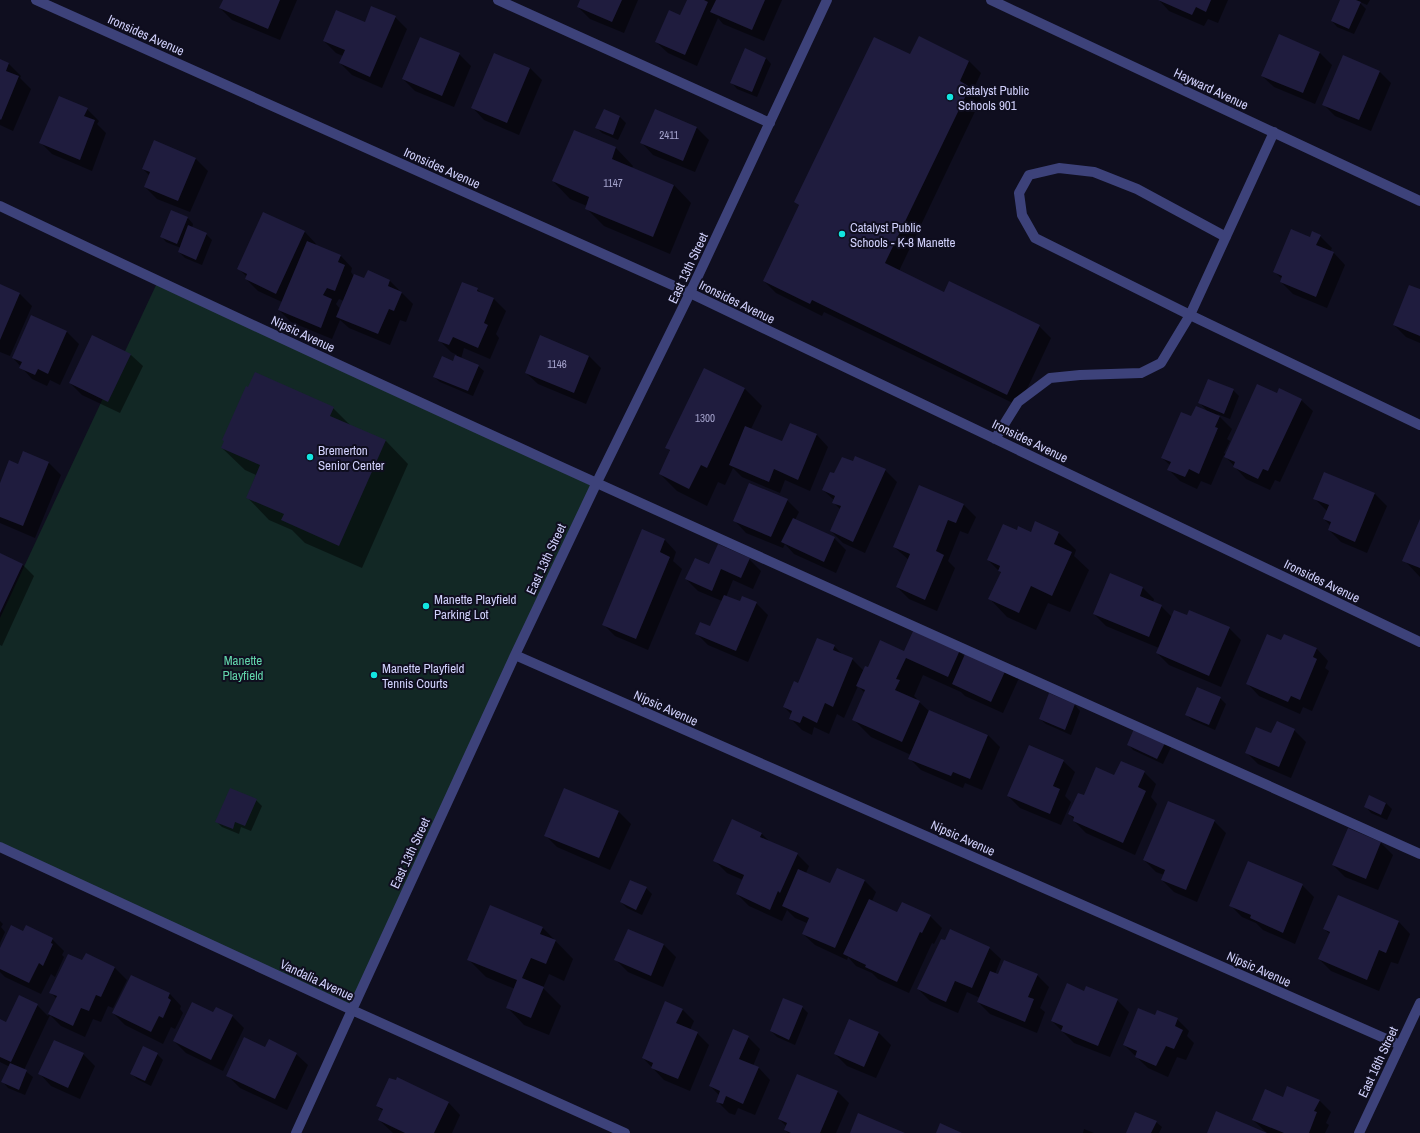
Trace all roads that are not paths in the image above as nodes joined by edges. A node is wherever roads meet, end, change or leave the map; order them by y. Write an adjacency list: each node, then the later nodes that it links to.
1 (36, 0): 10 (street, Ironsides Avenue)
2 (498, 0): 5 (street)
3 (828, 0): 5 (street, East 13th Street)
4 (991, 0): 6 (street, Hayward Avenue)
5 (770, 123): 10 (street, East 13th Street)
6 (1274, 132): 7 (street, Hayward Avenue); 9 (street)
7 (1420, 201)
8 (0, 206): 14 (street, Nipsic Avenue)
9 (1226, 237): 11 (street); 11 (street)
10 (690, 294): 13 (street, Ironsides Avenue); 14 (street, East 13th Street)
11 (1190, 315): 12 (street); 13 (street)
12 (1420, 425)
13 (995, 440): 15 (street, Ironsides Avenue)
14 (596, 482): 16 (street, East 13th Street); 18 (street, Nipsic Avenue)
15 (1420, 642)
16 (515, 655): 20 (street, East 13th Street); 21 (street, Nipsic Avenue)
17 (0, 847): 20 (street, Vandalia Avenue)
18 (1420, 854)
19 (1420, 1004): 21 (street, East 16th Street)
20 (352, 1010): 22 (street, East 13th Street); 23 (street, Vandalia Avenue)
21 (1400, 1045): 24 (street, East 16th Street)
22 (296, 1133)
23 (625, 1133)
24 (1359, 1133)

